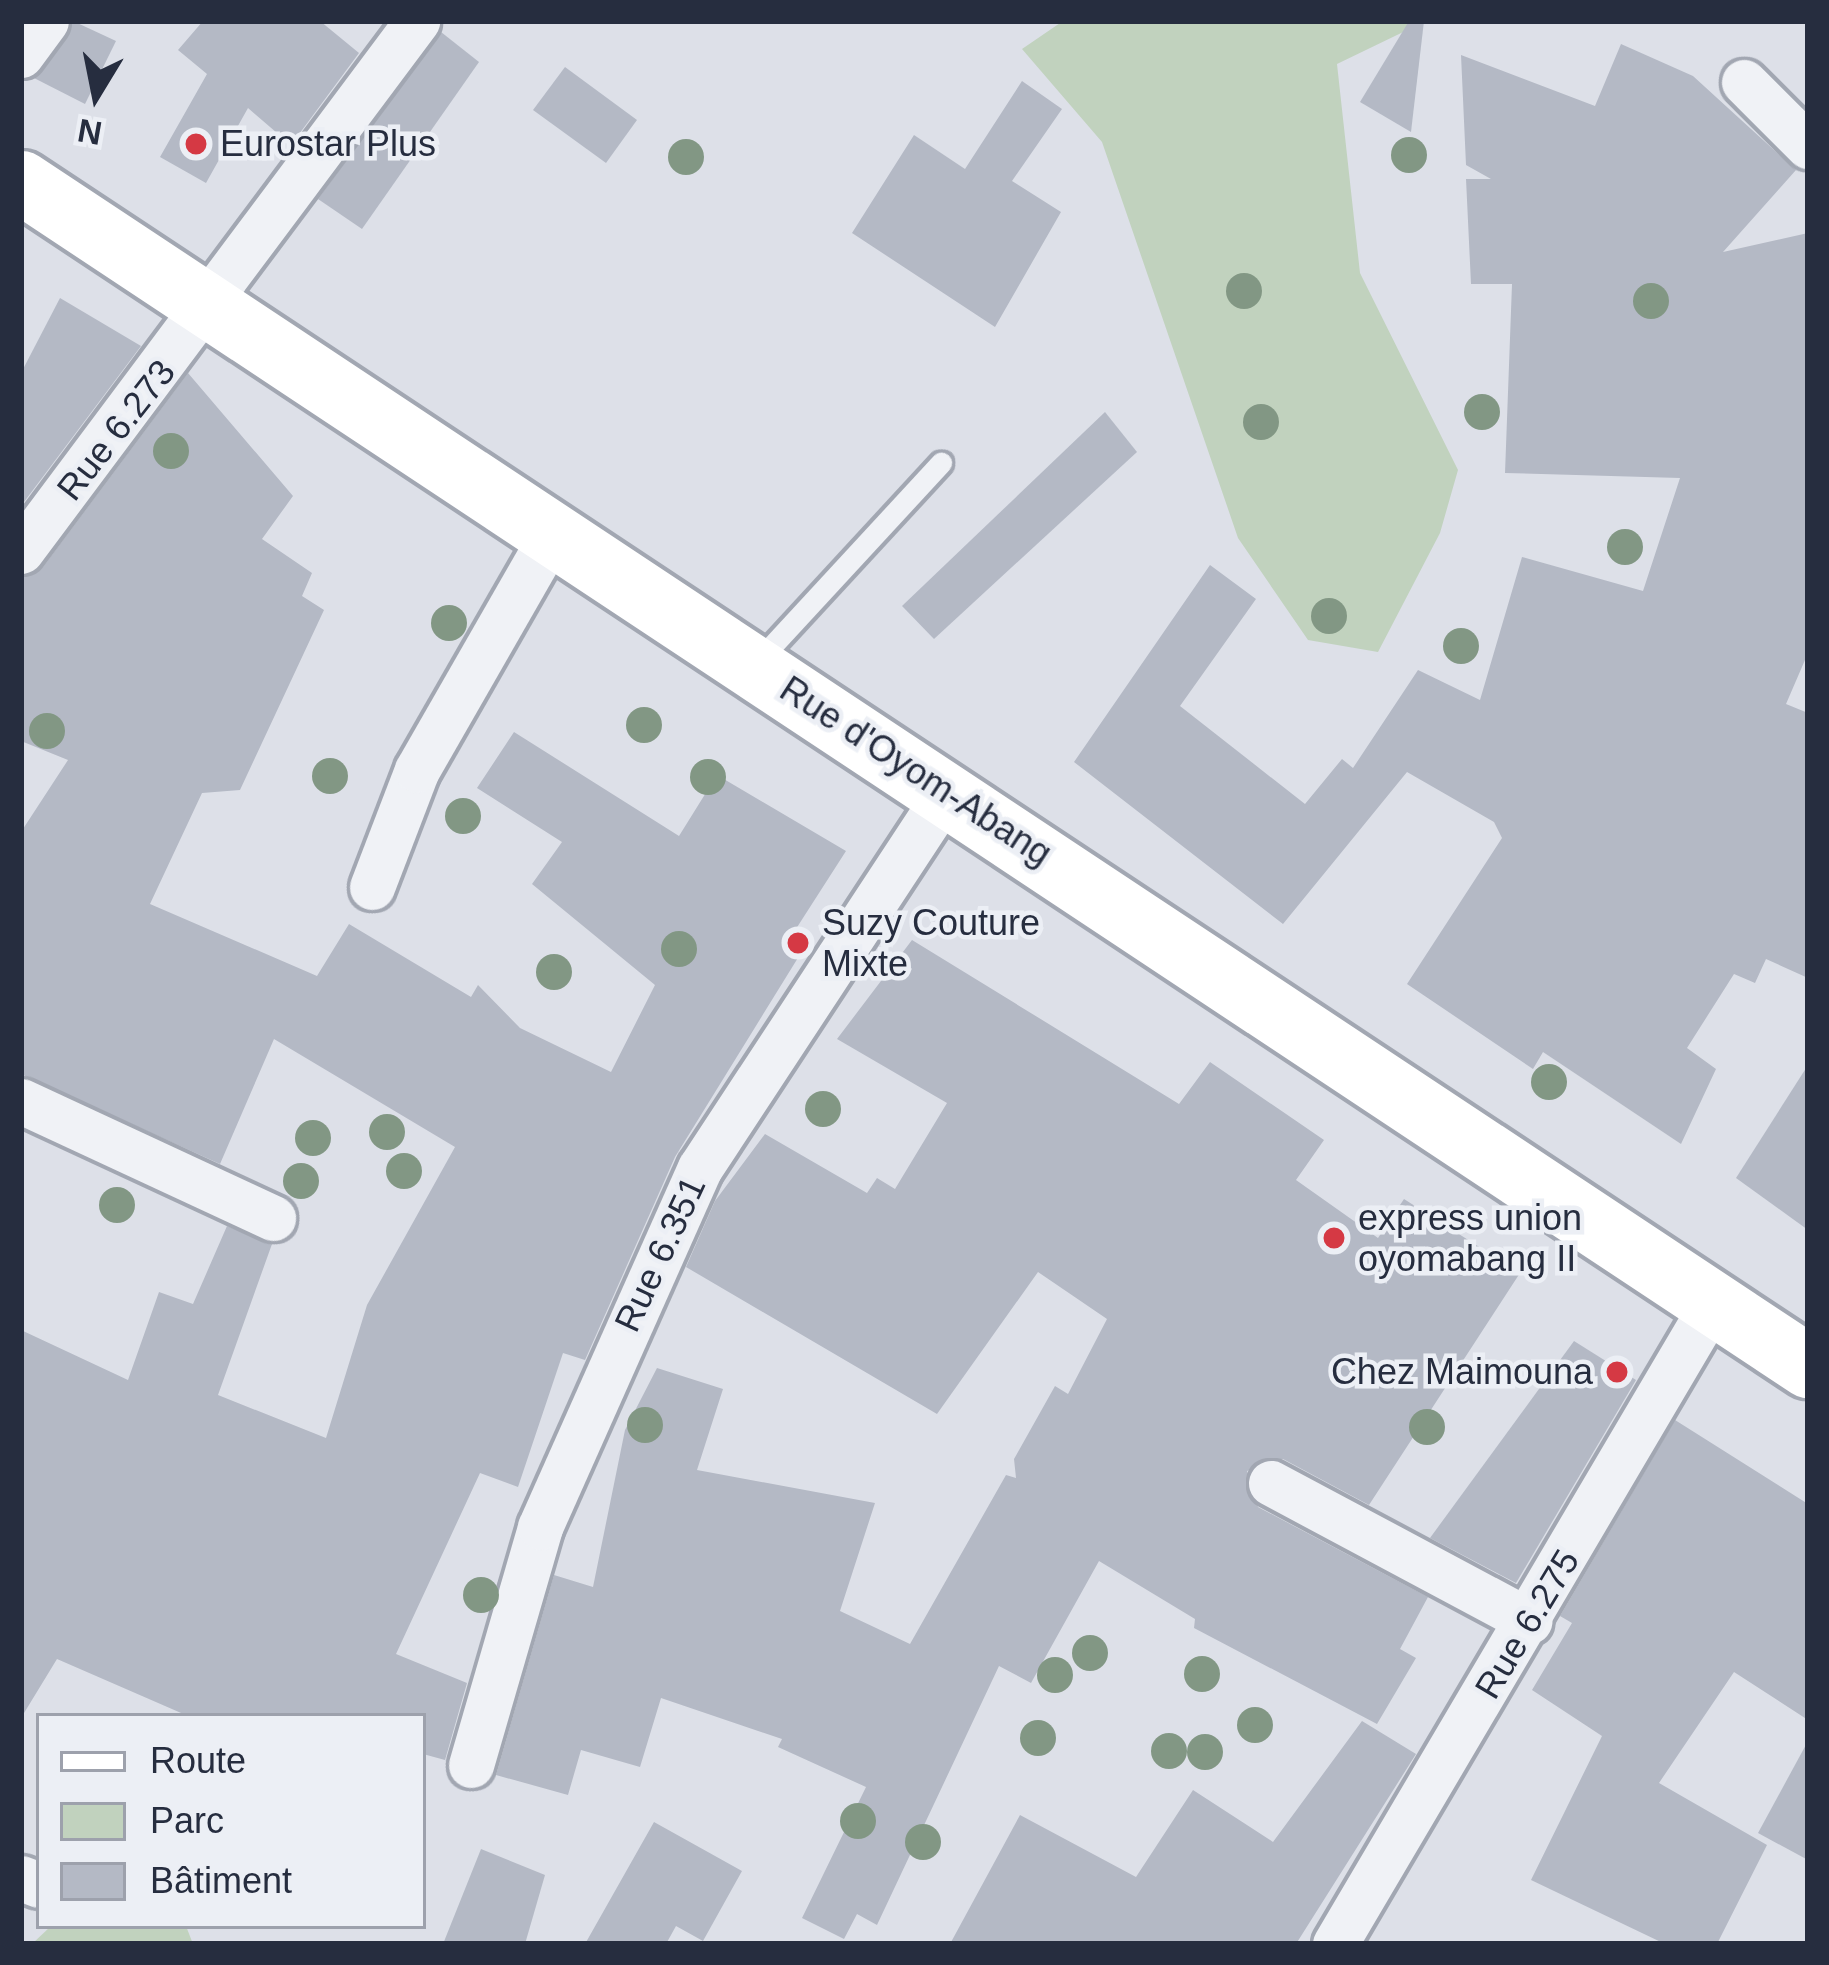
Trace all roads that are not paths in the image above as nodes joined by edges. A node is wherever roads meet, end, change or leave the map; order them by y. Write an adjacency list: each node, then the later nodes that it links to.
1 (46, 21): 3 (street)
2 (417, 21): 7 (street, Rue 6.273)
3 (21, 55)
4 (1744, 82): 5 (street)
5 (1808, 146)
6 (21, 182): 7 (main road, Rue d'Oyom-Abang)
7 (211, 310): 9 (main road, Rue d'Oyom-Abang); 10 (street, Rue 6.273)
8 (941, 463): 11 (lane)
9 (553, 533): 11 (main road, Rue d'Oyom-Abang); 13 (street)
10 (21, 551)
11 (755, 665): 12 (main road, Rue d'Oyom-Abang)
12 (948, 791): 16 (main road, Rue d'Oyom-Abang); 20 (street, Rue 6.351)
13 (373, 886)
14 (21, 1101): 15 (street)
15 (273, 1217)
16 (1714, 1301): 17 (main road, Rue d'Oyom-Abang); 19 (street, Rue 6.275)
17 (1808, 1366)
18 (1271, 1484): 19 (street)
19 (1529, 1621): 21 (street, Rue 6.275)
20 (471, 1765)
21 (1335, 1944)

